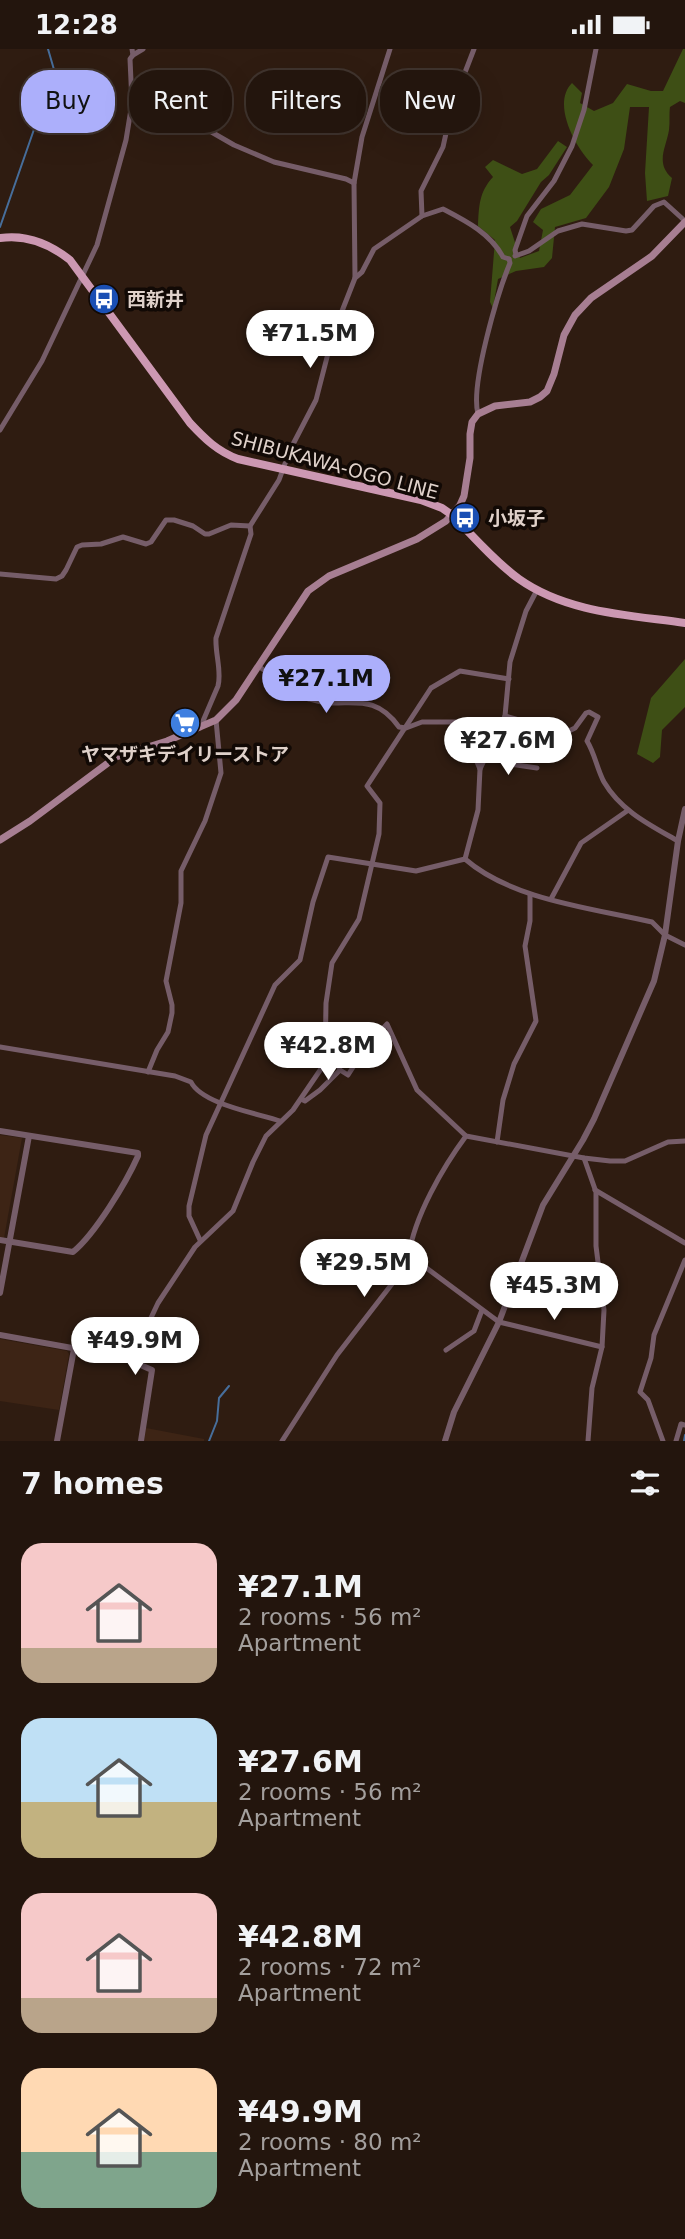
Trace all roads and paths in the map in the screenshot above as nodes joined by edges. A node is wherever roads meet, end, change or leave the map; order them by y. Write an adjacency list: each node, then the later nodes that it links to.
1 (142, 49): 5 (street)
2 (390, 49): 9 (street)
3 (474, 49): 10 (street)
4 (596, 49): 13 (street)
5 (132, 52): 6 (street)
6 (130, 70)
7 (129, 122): 15 (street)
8 (213, 133): 9 (street)
9 (354, 183): 16 (street)
10 (422, 216): 14 (street); 16 (street)
11 (685, 222): 13 (street); 17 (main road)
12 (0, 238): 15 (main road, SHIBUKAWA-OGO LINE)
13 (516, 255): 14 (street)
14 (509, 259): 17 (street)
15 (82, 274): 19 (street); 21 (main road, SHIBUKAWA-OGO LINE)
16 (355, 278): 21 (street)
17 (478, 414): 22 (main road)
18 (0, 417): 19 (street)
19 (9, 418): 20 (street)
20 (0, 430)
21 (285, 469): 22 (main road, SHIBUKAWA-OGO LINE); 23 (street)
22 (452, 515): 25 (main road, SHIBUKAWA-OGO LINE); 27 (main road)
23 (250, 526): 24 (street); 31 (street)
24 (0, 574)
25 (537, 590): 26 (main road, SHIBUKAWA-OGO LINE); 28 (street)
26 (685, 623)
27 (258, 666): 30 (main road); 32 (street)
28 (509, 680): 29 (street); 32 (street)
29 (505, 716): 33 (street); 37 (street)
30 (216, 720): 31 (main road); 49 (street)
31 (200, 728): 38 (main road)
32 (405, 728): 35 (street); 41 (street)
33 (487, 755): 34 (street); 35 (street)
34 (537, 768)
35 (481, 769): 40 (street)
36 (685, 809): 39 (street)
37 (626, 811): 39 (street); 43 (street)
38 (0, 840)
39 (678, 841): 44 (street)
40 (465, 859): 41 (street); 42 (street)
41 (373, 864): 46 (street); 51 (street)
42 (530, 895): 43 (street); 57 (street)
43 (551, 899): 44 (street)
44 (665, 935): 45 (street); 58 (street)
45 (685, 945)
46 (326, 1021): 48 (street); 50 (street)
47 (0, 1047): 49 (street)
48 (340, 1070): 50 (street); 55 (street)
49 (149, 1072): 51 (street)
50 (301, 1099): 52 (street)
51 (220, 1103): 52 (street); 62 (street)
52 (280, 1121): 62 (street)
53 (0, 1132): 54 (street)
54 (29, 1136): 63 (street); 63 (street)
55 (466, 1136): 57 (street); 65 (street)
56 (685, 1141): 59 (street)
57 (498, 1142): 58 (street)
58 (573, 1156): 59 (street); 69 (street)
59 (584, 1158): 60 (street)
60 (596, 1190): 64 (street); 71 (street)
61 (0, 1240): 63 (street)
62 (200, 1240): 74 (street)
63 (10, 1242): 67 (street)
64 (685, 1243)
65 (412, 1258): 68 (street); 78 (street)
66 (685, 1259): 81 (street)
67 (0, 1293)
68 (482, 1310): 69 (street); 73 (street)
69 (499, 1322): 71 (street); 79 (street)
70 (0, 1335): 72 (street)
71 (602, 1347): 80 (street)
72 (74, 1349): 74 (street); 76 (street)
73 (446, 1350)
74 (122, 1357): 77 (street)
75 (685, 1425): 82 (street)
76 (57, 1441)
77 (141, 1441)
78 (282, 1441)
79 (445, 1441)
80 (588, 1441)
81 (663, 1441)
82 (676, 1441)

